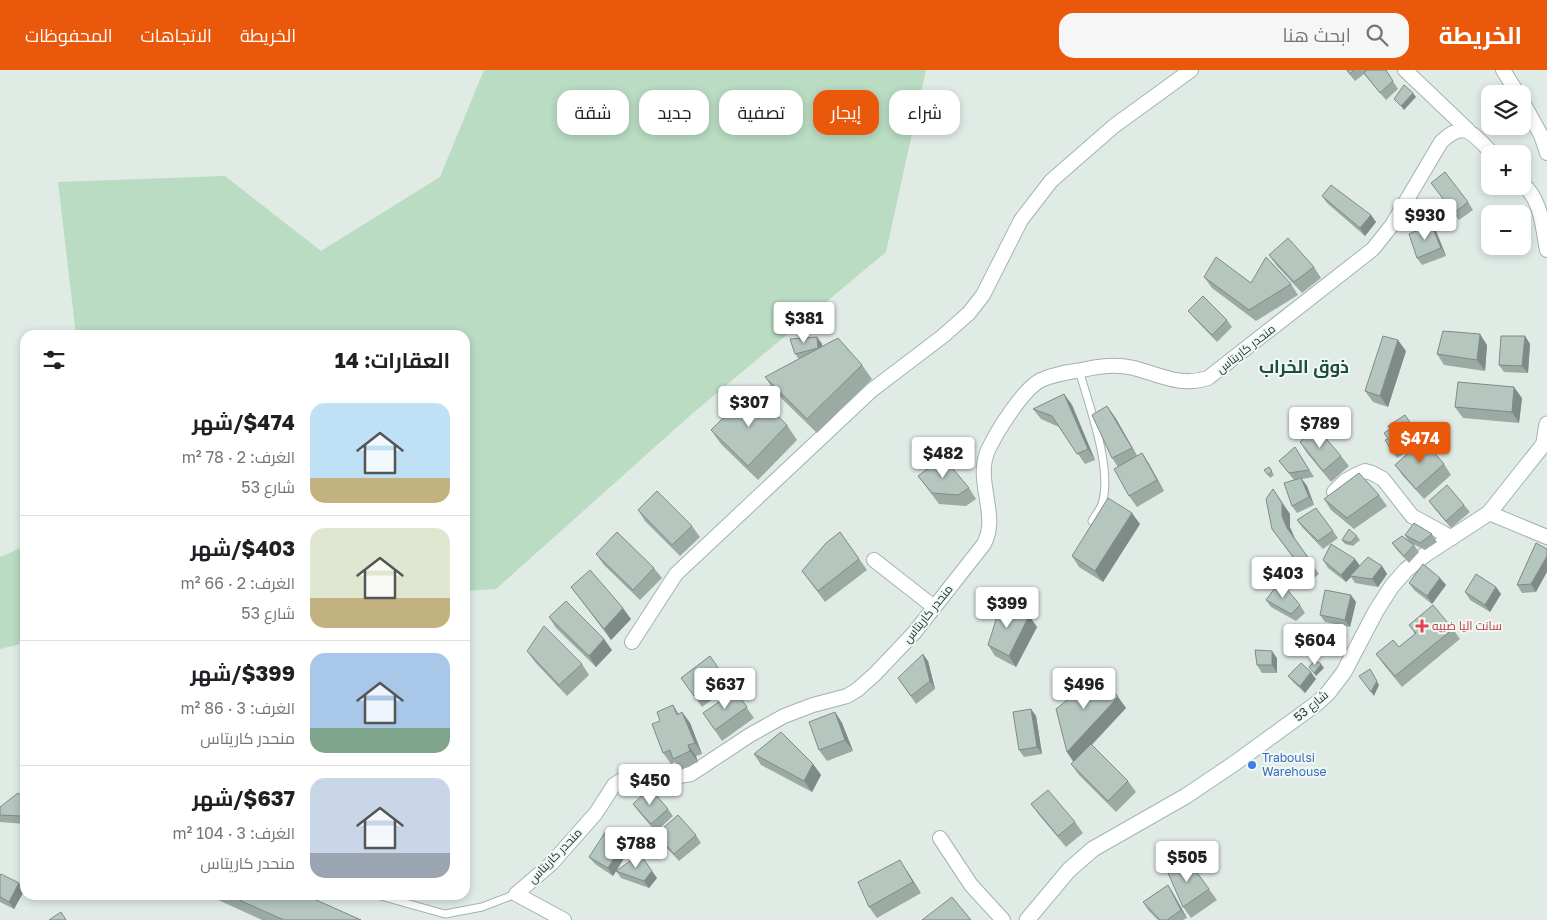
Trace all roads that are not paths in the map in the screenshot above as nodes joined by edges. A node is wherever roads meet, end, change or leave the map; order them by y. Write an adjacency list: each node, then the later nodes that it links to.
1 (1191, 70): 21 (street)
2 (1405, 70): 6 (street)
3 (1503, 70): 4 (street)
4 (1512, 85)
5 (1531, 117): 8 (street)
6 (1469, 131): 7 (street); 11 (street, منحدر كاريتاس)
7 (1483, 145)
8 (1547, 153)
9 (1531, 193): 10 (street)
10 (1547, 250)
11 (1079, 370): 16 (lane); 20 (street, منحدر كاريتاس)
12 (1547, 424): 13 (street, شارع 53)
13 (1546, 441): 15 (street, شارع 53)
14 (1334, 492): 18 (street)
15 (1490, 513): 17 (street); 18 (street, شارع 53)
16 (1092, 521)
17 (1547, 537)
18 (1452, 538): 29 (street, شارع 53)
19 (874, 560): 20 (street)
20 (934, 608): 23 (street, منحدر كاريتاس)
21 (632, 642)
22 (940, 838): 28 (street)
23 (516, 894): 25 (lane); 27 (street)
24 (395, 900): 25 (lane)
25 (445, 914): 26 (lane)
26 (439, 920)
27 (564, 920)
28 (1003, 920)
29 (1027, 920)

